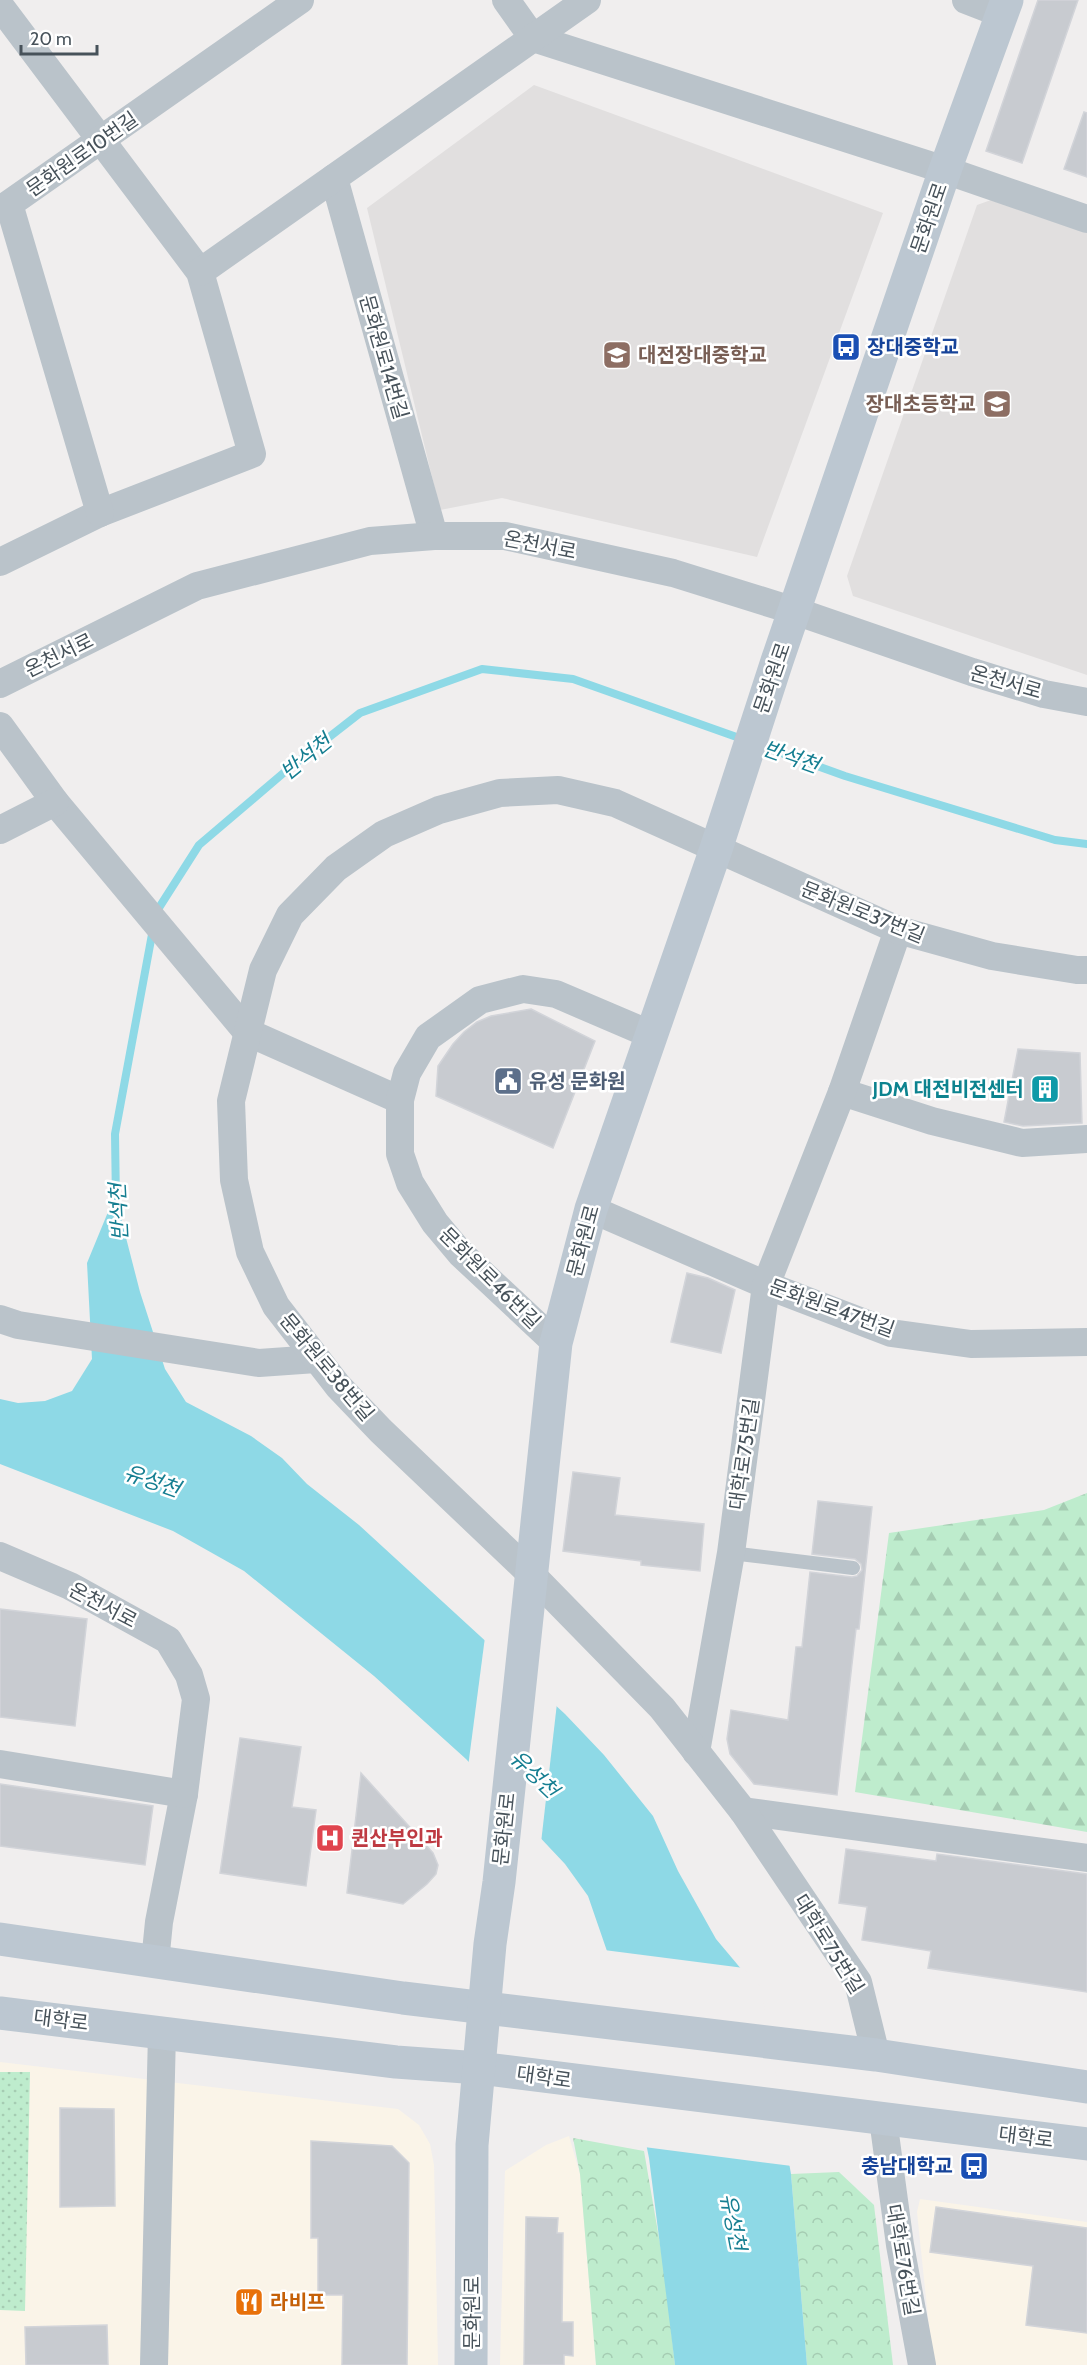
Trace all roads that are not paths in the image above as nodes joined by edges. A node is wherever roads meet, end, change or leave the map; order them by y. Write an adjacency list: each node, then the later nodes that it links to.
1 (300, 0): 8 (street, 문화원로10번길)
2 (506, 0): 7 (street)
3 (586, 0): 7 (street)
4 (966, 0): 6 (street)
5 (0, 6): 8 (street)
6 (1004, 7): 9 (street, 문화원로)
7 (533, 38): 9 (street, 문화원로); 10 (street)
8 (102, 140): 12 (street); 13 (street, 문화원로10번길)
9 (945, 170): 11 (street); 16 (street, 문화원로)
10 (334, 178): 12 (street); 14 (street, 문화원로14번길)
11 (1087, 219)
12 (200, 272): 13 (street)
13 (100, 513): 15 (street)
14 (434, 536): 16 (street, 온천서로); 17 (street, 온천서로)
15 (0, 562)
16 (795, 612): 18 (street, 온천서로); 22 (street, 문화원로)
17 (0, 684)
18 (1087, 702)
19 (0, 726): 20 (street)
20 (55, 802): 21 (street); 25 (street)
21 (0, 830)
22 (716, 849): 23 (street, 문화원로37번길); 25 (street, 문화원로38번길); 26 (street, 문화원로)
23 (898, 930): 24 (street, 문화원로37번길); 27 (street, 대학로75번길)
24 (1087, 970)
25 (247, 1032): 28 (street); 35 (street, 문화원로38번길)
26 (652, 1035): 28 (street, 문화원로46번길); 30 (street, 문화원로)
27 (842, 1092): 29 (street); 31 (street, 대학로75번길)
28 (400, 1100): 34 (street, 문화원로46번길)
29 (1087, 1139)
30 (591, 1209): 31 (street, 문화원로47번길); 34 (street, 문화원로)
31 (766, 1285): 33 (street, 문화원로47번길); 36 (street, 대학로75번길)
32 (9, 1322): 35 (street)
33 (1087, 1342)
34 (556, 1343): 39 (street, 문화원로)
35 (316, 1359): 39 (street, 문화원로38번길)
36 (731, 1553): 38 (lane); 40 (street, 대학로75번길)
37 (0, 1556): 42 (street, 온천서로)
38 (853, 1568)
39 (530, 1573): 40 (street, 문화원로38번길); 47 (street, 문화원로)
40 (696, 1752): 43 (street, 대학로75번길)
41 (0, 1764): 42 (street)
42 (184, 1794): 46 (street)
43 (743, 1811): 44 (street); 50 (street, 대학로75번길)
44 (1087, 1858)
45 (0, 1939): 46 (street)
46 (155, 1962): 47 (street)
47 (484, 2009): 50 (street); 51 (street, 문화원로)
48 (0, 2013): 49 (street, 대학로)
49 (162, 2033): 51 (street, 대학로); 55 (street)
50 (876, 2055): 52 (street)
51 (479, 2068): 53 (street, 대학로); 56 (street, 문화원로)
52 (1087, 2087)
53 (883, 2120): 54 (street, 대학로); 57 (street, 대학로76번길)
54 (1087, 2144)
55 (154, 2365)
56 (471, 2365)
57 (923, 2365)

